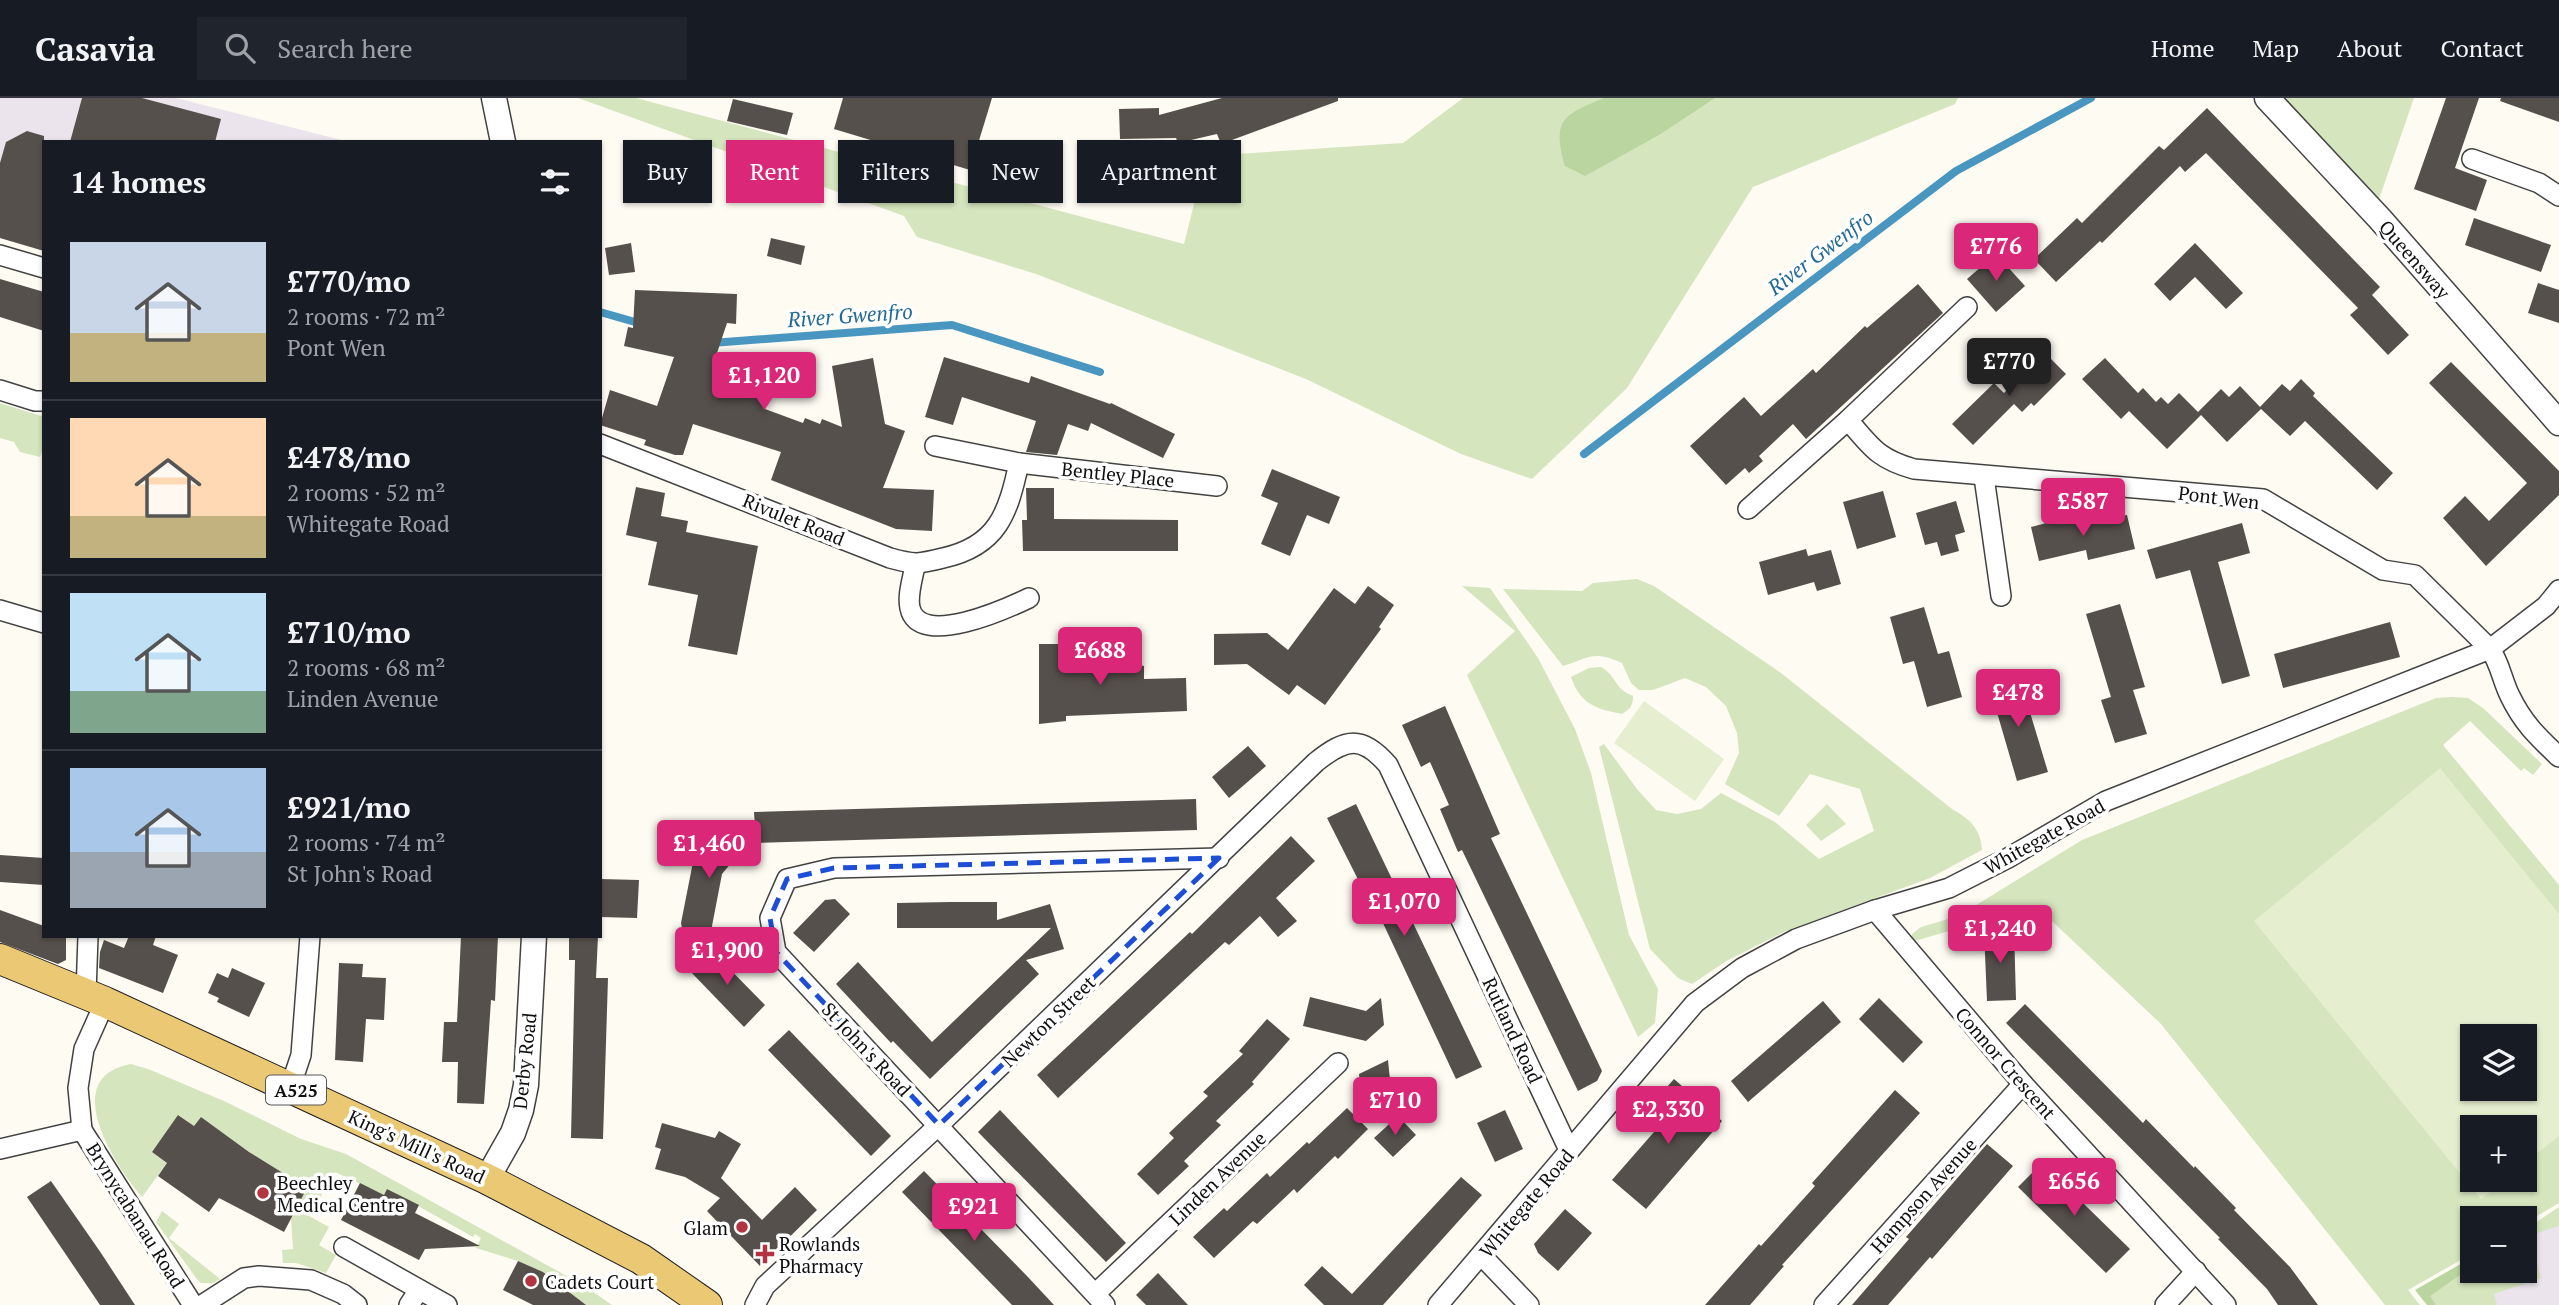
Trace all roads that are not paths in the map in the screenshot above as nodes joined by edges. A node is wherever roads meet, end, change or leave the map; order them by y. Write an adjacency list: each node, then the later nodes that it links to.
1 (494, 98): 3 (street)
2 (2267, 98): 12 (street, Queensway)
3 (503, 140)
4 (2472, 159): 5 (street)
5 (2559, 196)
6 (0, 255): 7 (street)
7 (42, 267)
8 (1967, 307): 11 (street)
9 (0, 390): 10 (street)
10 (42, 401)
11 (1848, 420): 16 (street, Pont Wen); 18 (street)
12 (2559, 423)
13 (602, 445): 19 (street, Rivulet Road)
14 (935, 446): 15 (street, Bentley Place)
15 (1019, 463): 17 (street, Bentley Place); 19 (street)
16 (1984, 477): 21 (street); 25 (street, Pont Wen)
17 (1217, 486)
18 (1748, 509)
19 (915, 565): 22 (street)
20 (2559, 590): 25 (street, Whitegate Road)
21 (2001, 596)
22 (1030, 597)
23 (0, 610): 24 (street)
24 (42, 622)
25 (2490, 649): 27 (street); 29 (street, Whitegate Road)
26 (1347, 742): 28 (street, Newton Street); 41 (street, Rutland Road)
27 (2559, 757)
28 (1219, 858): 38 (street, Newton Street); 38 (street, St John's Road)
29 (1875, 910): 36 (street, Connor Crescent); 41 (street, Whitegate Road)
30 (88, 938): 34 (street)
31 (310, 938): 37 (street)
32 (534, 938): 42 (street, Derby Road)
33 (0, 959): 34 (main road, King's Mill's Road / A525)
34 (95, 998): 37 (main road, King's Mill's Road / A525); 39 (street, Brynycabanau Road)
35 (1338, 1063): 47 (street, Linden Avenue)
36 (2023, 1084): 45 (street, Connor Crescent); 56 (street, Hampson Avenue)
37 (290, 1088): 42 (main road, King's Mill's Road / A525)
38 (939, 1125): 47 (street, St John's Road); 53 (street, Newton Street)
39 (82, 1130): 40 (street); 48 (street, Brynycabanau Road)
40 (0, 1149)
41 (1569, 1150): 44 (street, Whitegate Road)
42 (487, 1179): 52 (main road, King's Mill's Road / A525)
43 (344, 1247): 46 (street)
44 (1482, 1256): 54 (street, Whitegate Road); 55 (street)
45 (2196, 1270): 57 (street); 58 (street, Connor Crescent)
46 (414, 1298): 51 (street)
47 (1100, 1300)
48 (193, 1305)
49 (202, 1305): 50 (street)
50 (357, 1305)
51 (447, 1305)
52 (707, 1305)
53 (755, 1305)
54 (1438, 1305)
55 (1529, 1305)
56 (1824, 1305)
57 (2165, 1305)
58 (2226, 1305)

